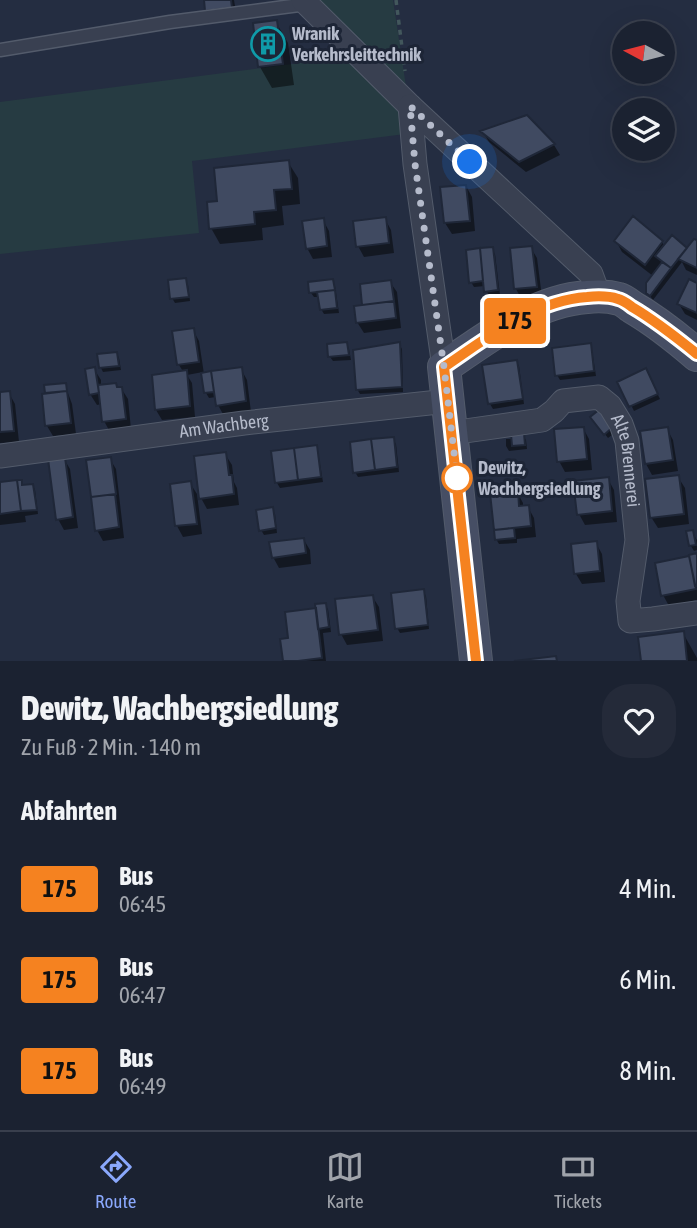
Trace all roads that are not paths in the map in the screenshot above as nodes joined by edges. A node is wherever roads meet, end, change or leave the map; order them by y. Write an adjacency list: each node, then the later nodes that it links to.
1 (305, 2): 2 (lane); 3 (street)
2 (0, 50)
3 (410, 106): 4 (street); 6 (street)
4 (599, 296): 5 (street); 6 (street)
5 (697, 355)
6 (444, 367): 7 (street)
7 (448, 401): 8 (street); 9 (street, Am Wachberg)
8 (451, 433): 10 (street, Alte Brennerei); 11 (street)
9 (0, 456)
10 (697, 613)
11 (477, 661)

